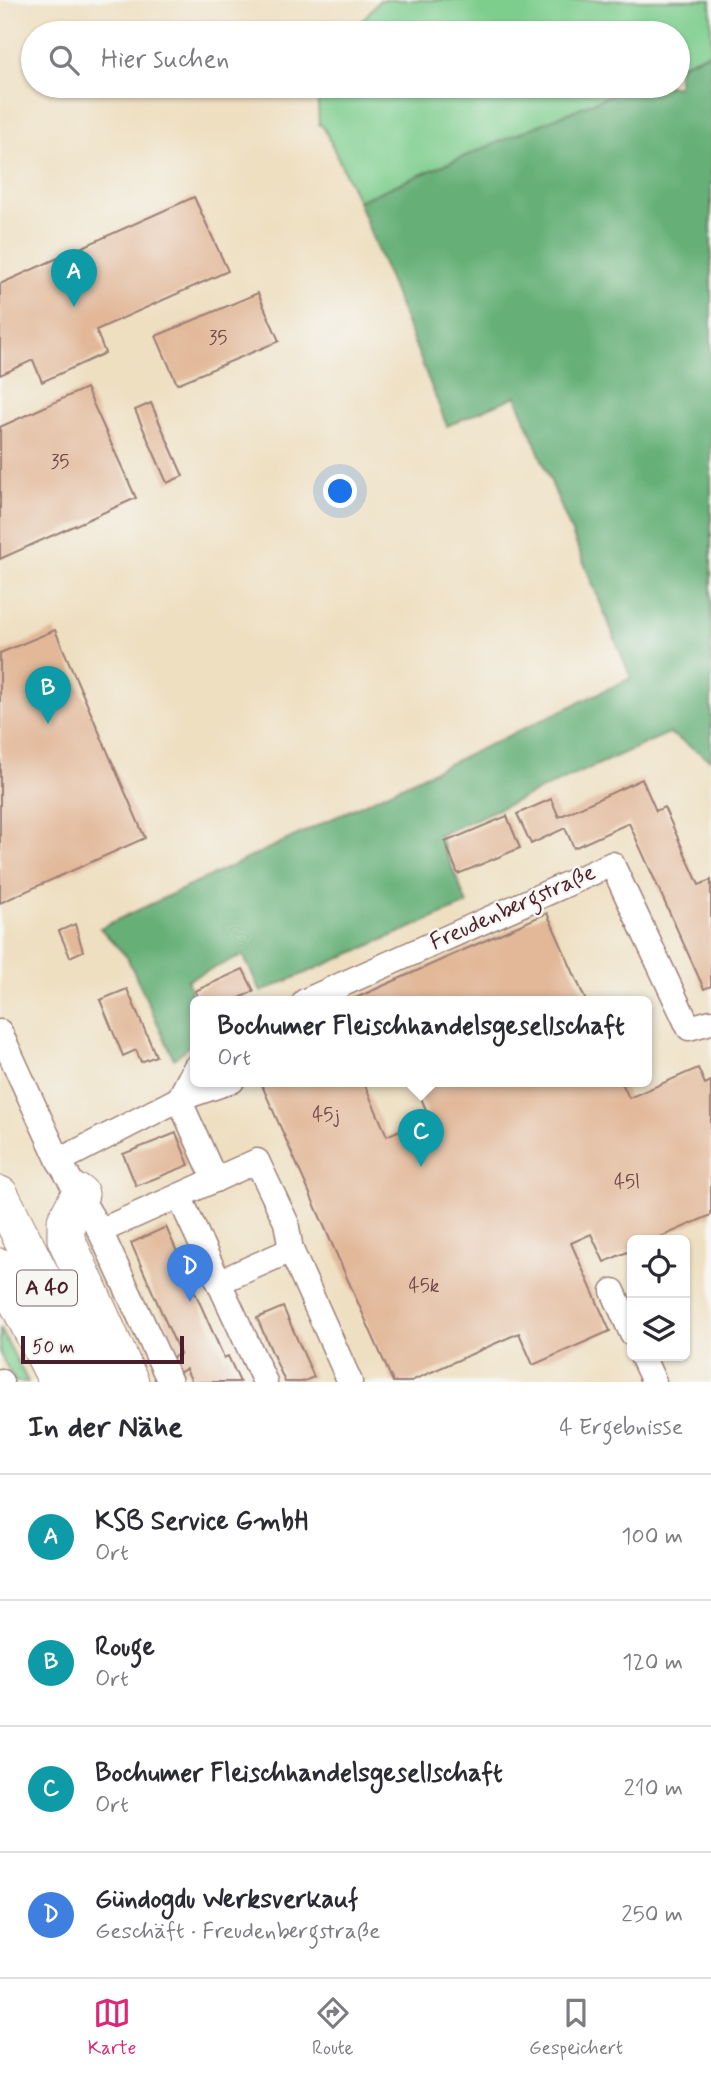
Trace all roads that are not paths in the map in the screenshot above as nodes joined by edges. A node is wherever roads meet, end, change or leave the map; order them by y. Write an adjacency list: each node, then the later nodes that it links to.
1 (316, 996): 2 (street, Freudenbergstraße)
2 (711, 1022)
3 (0, 1031): 7 (street)
4 (190, 1078): 6 (street)
5 (214, 1087): 6 (street)
6 (179, 1099): 7 (street); 8 (street)
7 (59, 1161): 9 (street)
8 (215, 1180): 11 (street); 13 (street)
9 (80, 1194): 12 (street); 20 (highway)
10 (0, 1195): 19 (highway, A 40)
11 (179, 1196): 12 (street); 15 (street)
12 (100, 1231): 21 (street)
13 (291, 1250): 15 (street); 23 (street)
14 (0, 1268): 18 (highway, A 40)
15 (219, 1282): 22 (street)
16 (613, 1291): 17 (street)
17 (627, 1323)
18 (58, 1382)
19 (95, 1382)
20 (130, 1382)
21 (170, 1382)
22 (265, 1382)
23 (351, 1382)

